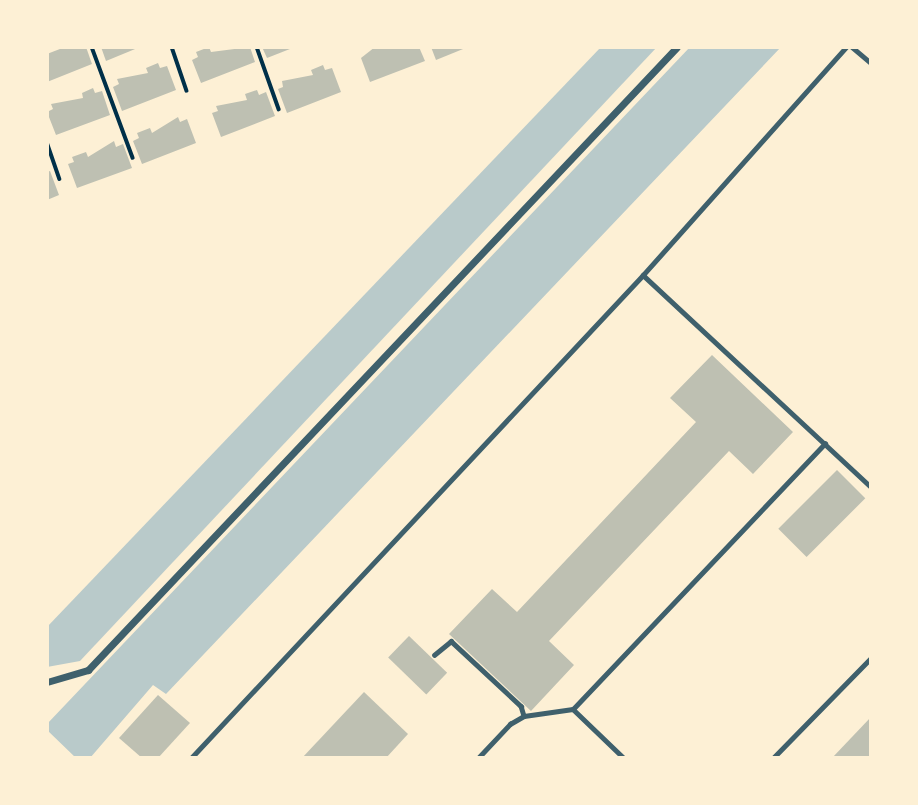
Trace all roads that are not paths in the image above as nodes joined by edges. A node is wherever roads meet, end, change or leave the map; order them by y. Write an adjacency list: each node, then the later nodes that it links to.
1 (677, 47): 10 (street)
2 (846, 47): 5 (lane)
3 (852, 47): 4 (lane)
4 (871, 63)
5 (643, 275): 6 (lane); 13 (lane)
6 (825, 443): 7 (lane); 11 (lane)
7 (871, 487)
8 (434, 655): 12 (lane)
9 (871, 658): 16 (lane)
10 (47, 682)
11 (573, 709): 12 (lane); 15 (lane)
12 (524, 716): 14 (lane)
13 (191, 758)
14 (478, 758)
15 (624, 758)
16 (773, 758)

